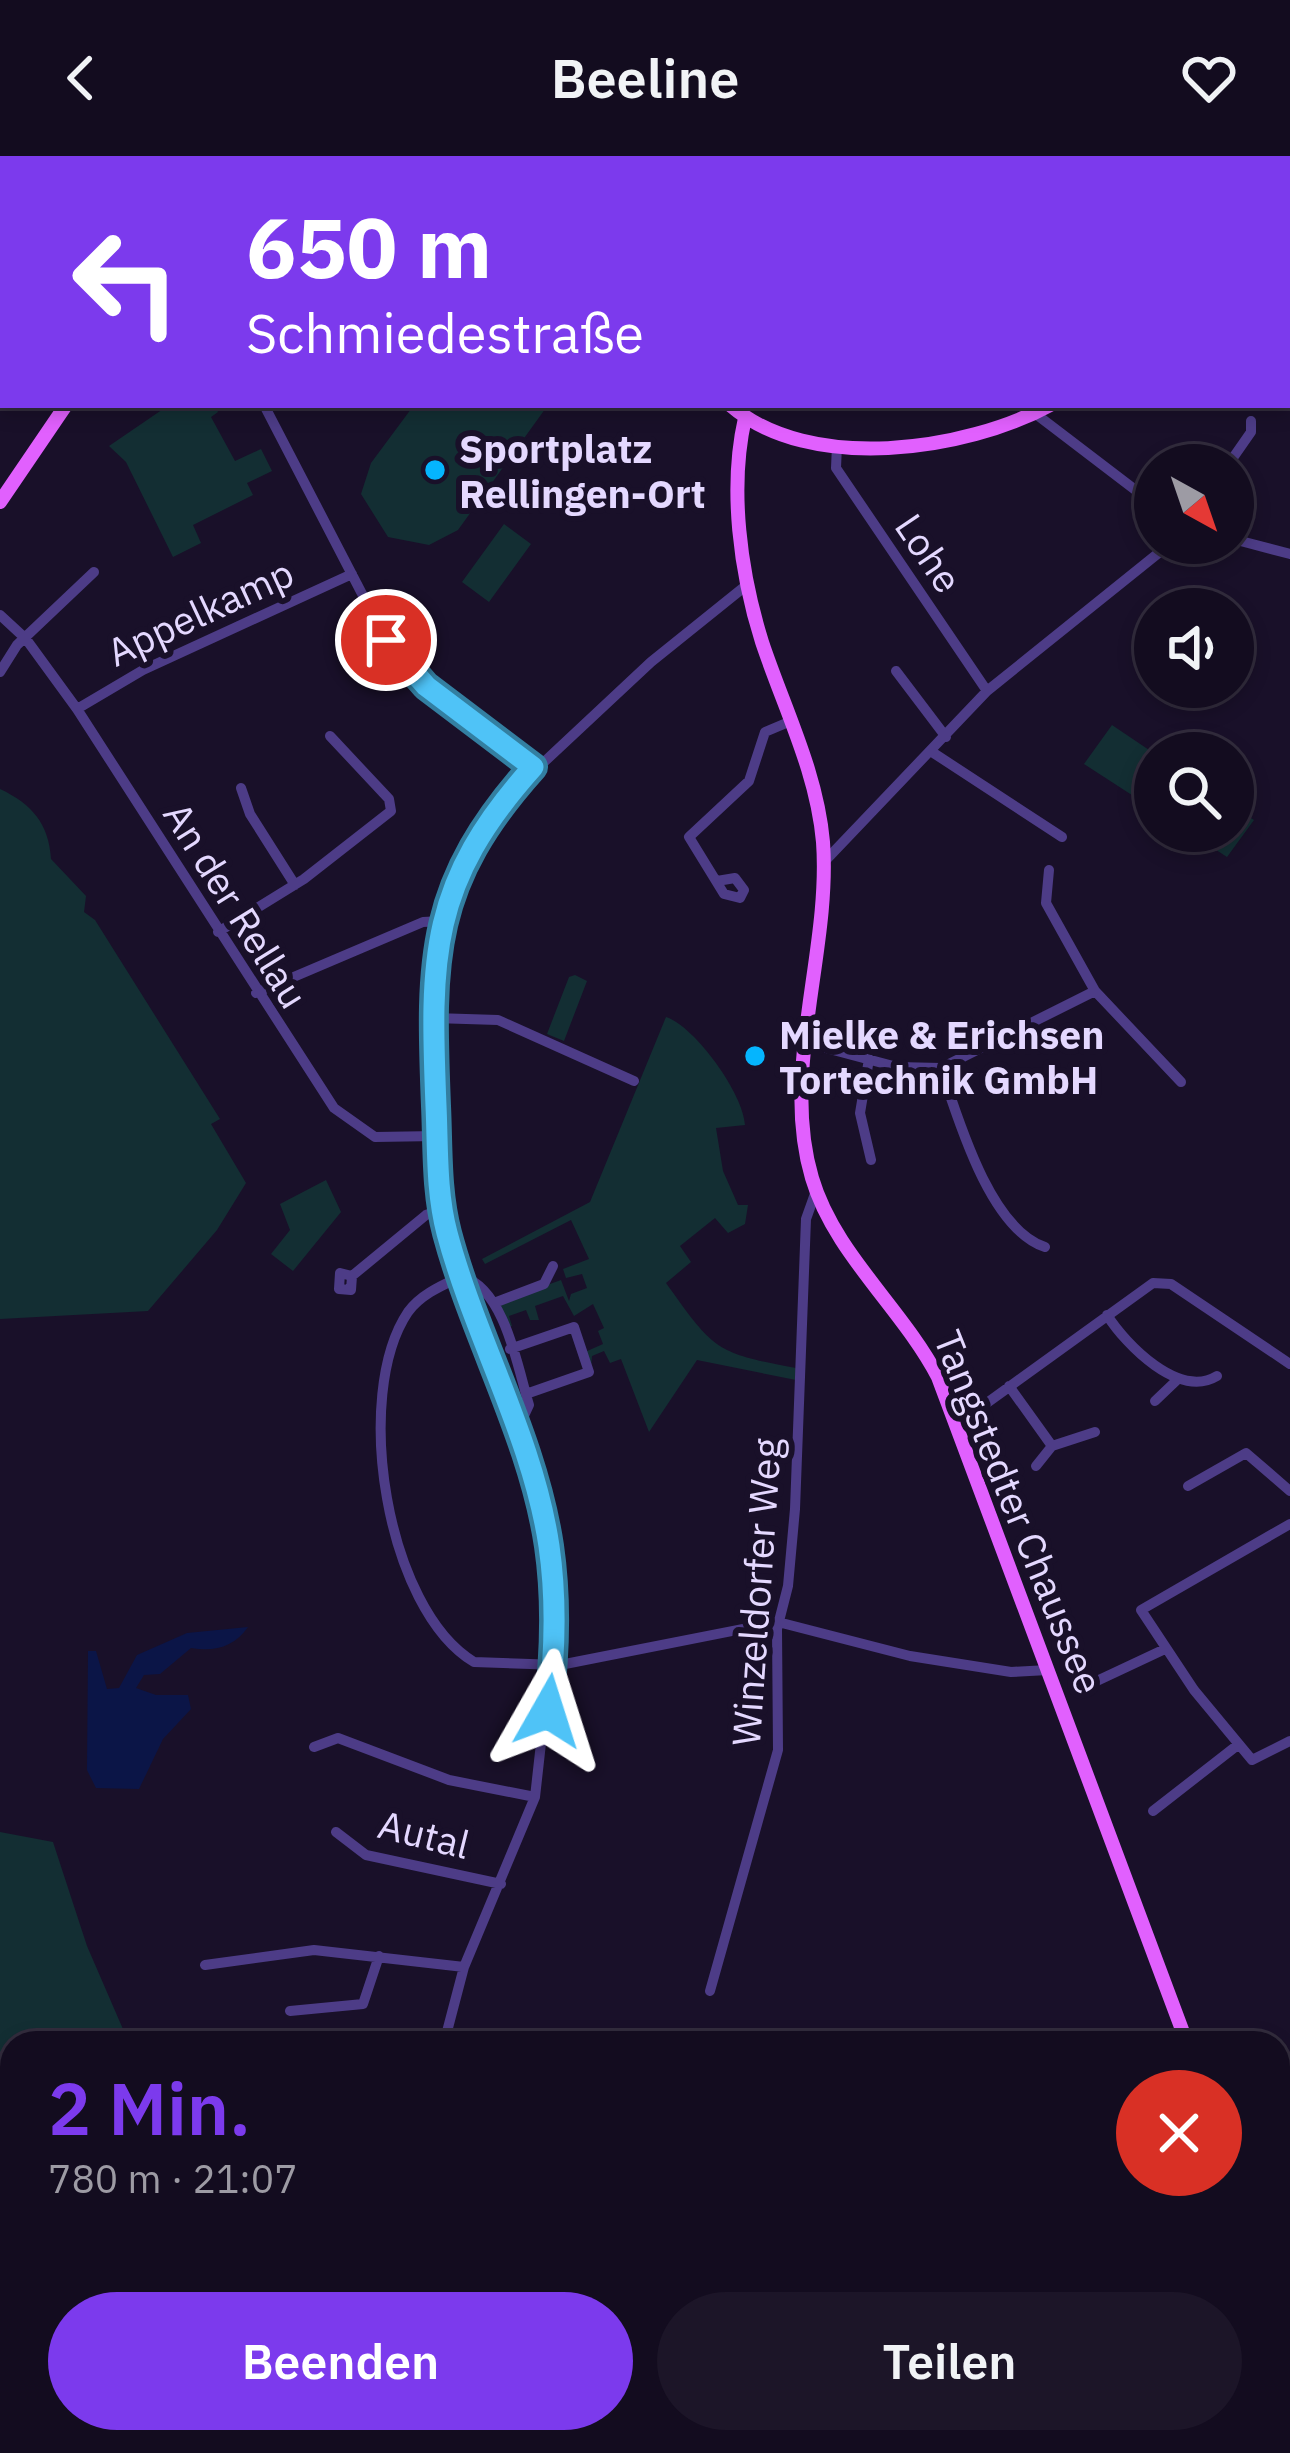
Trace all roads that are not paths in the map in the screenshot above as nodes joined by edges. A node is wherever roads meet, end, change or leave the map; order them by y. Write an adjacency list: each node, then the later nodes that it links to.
1 (64, 408): 10 (main road)
2 (266, 408): 15 (street)
3 (733, 408): 5 (main road)
4 (1029, 409): 8 (main road); 9 (street)
5 (745, 418): 8 (main road); 16 (main road, Tangstedter Chaussee)
6 (1251, 421): 7 (street)
7 (1243, 444)
8 (837, 445): 21 (street, Lohe)
9 (1134, 489)
10 (0, 502)
11 (1254, 545): 12 (street)
12 (1290, 554)
13 (1145, 564): 21 (street)
14 (94, 572): 18 (street)
15 (352, 574): 22 (street, Appelkamp); 27 (street)
16 (748, 584): 23 (main road, Tangstedter Chaussee); 27 (street)
17 (0, 614): 18 (street, An der Rellau)
18 (26, 639): 20 (street); 22 (street, An der Rellau)
19 (896, 671): 25 (street)
20 (0, 672)
21 (987, 691): 25 (street)
22 (76, 709): 35 (street, An der Rellau)
23 (791, 721): 30 (main road, Tangstedter Chaussee); 32 (street)
24 (330, 736): 33 (street)
25 (946, 737): 26 (street)
26 (932, 752): 29 (street); 30 (street)
27 (533, 767): 34 (street)
28 (241, 788): 33 (street)
29 (1062, 837)
30 (824, 862): 39 (main road, Tangstedter Chaussee)
31 (1049, 870): 36 (street)
32 (717, 881)
33 (295, 885): 35 (street)
34 (442, 921): 37 (street); 38 (street)
35 (218, 932): 37 (street, An der Rellau)
36 (1095, 991): 41 (street); 43 (street)
37 (256, 993): 44 (street, An der Rellau)
38 (434, 1018): 42 (street); 44 (street)
39 (807, 1043): 40 (street); 46 (main road, Tangstedter Chaussee)
40 (869, 1059): 41 (street); 45 (street)
41 (941, 1068): 48 (street)
42 (634, 1081)
43 (1181, 1082)
44 (437, 1136): 47 (street)
45 (871, 1160)
46 (816, 1191): 61 (main road, Tangstedter Chaussee); 69 (street, Winzeldorfer Weg)
47 (442, 1209): 50 (street); 51 (street)
48 (1045, 1247)
49 (553, 1266): 52 (street)
50 (352, 1276)
51 (462, 1276): 52 (street); 63 (street); 71 (street)
52 (494, 1303): 54 (street)
53 (1107, 1315): 55 (street); 57 (street); 58 (street)
54 (510, 1349): 59 (street); 59 (street)
55 (1290, 1364)
56 (1217, 1376): 57 (street)
57 (1177, 1380): 60 (street)
58 (1009, 1386): 61 (street); 64 (street)
59 (526, 1394): 63 (street)
60 (1155, 1401)
61 (954, 1420): 72 (main road, Tangstedter Chaussee)
62 (1094, 1432): 64 (street)
63 (516, 1433): 71 (street)
64 (1052, 1446): 65 (street)
65 (1036, 1466)
66 (1188, 1486): 67 (street)
67 (1290, 1491)
68 (1290, 1524): 70 (street)
69 (778, 1622): 71 (street); 72 (street); 84 (street, Winzeldorfer Weg)
70 (1165, 1648): 73 (street); 75 (street)
71 (554, 1666): 77 (street)
72 (1048, 1670): 87 (main road, Tangstedter Chaussee)
73 (1084, 1687)
74 (1290, 1741): 75 (street)
75 (1239, 1744): 78 (street)
76 (314, 1747): 77 (street)
77 (535, 1797): 80 (street)
78 (1153, 1811)
79 (336, 1832): 80 (street, Autal)
80 (501, 1884): 83 (street)
81 (379, 1956): 82 (street); 83 (street); 85 (street)
82 (205, 1965)
83 (464, 1967): 86 (street)
84 (710, 1990)
85 (290, 2011)
86 (447, 2031)
87 (1183, 2031)

